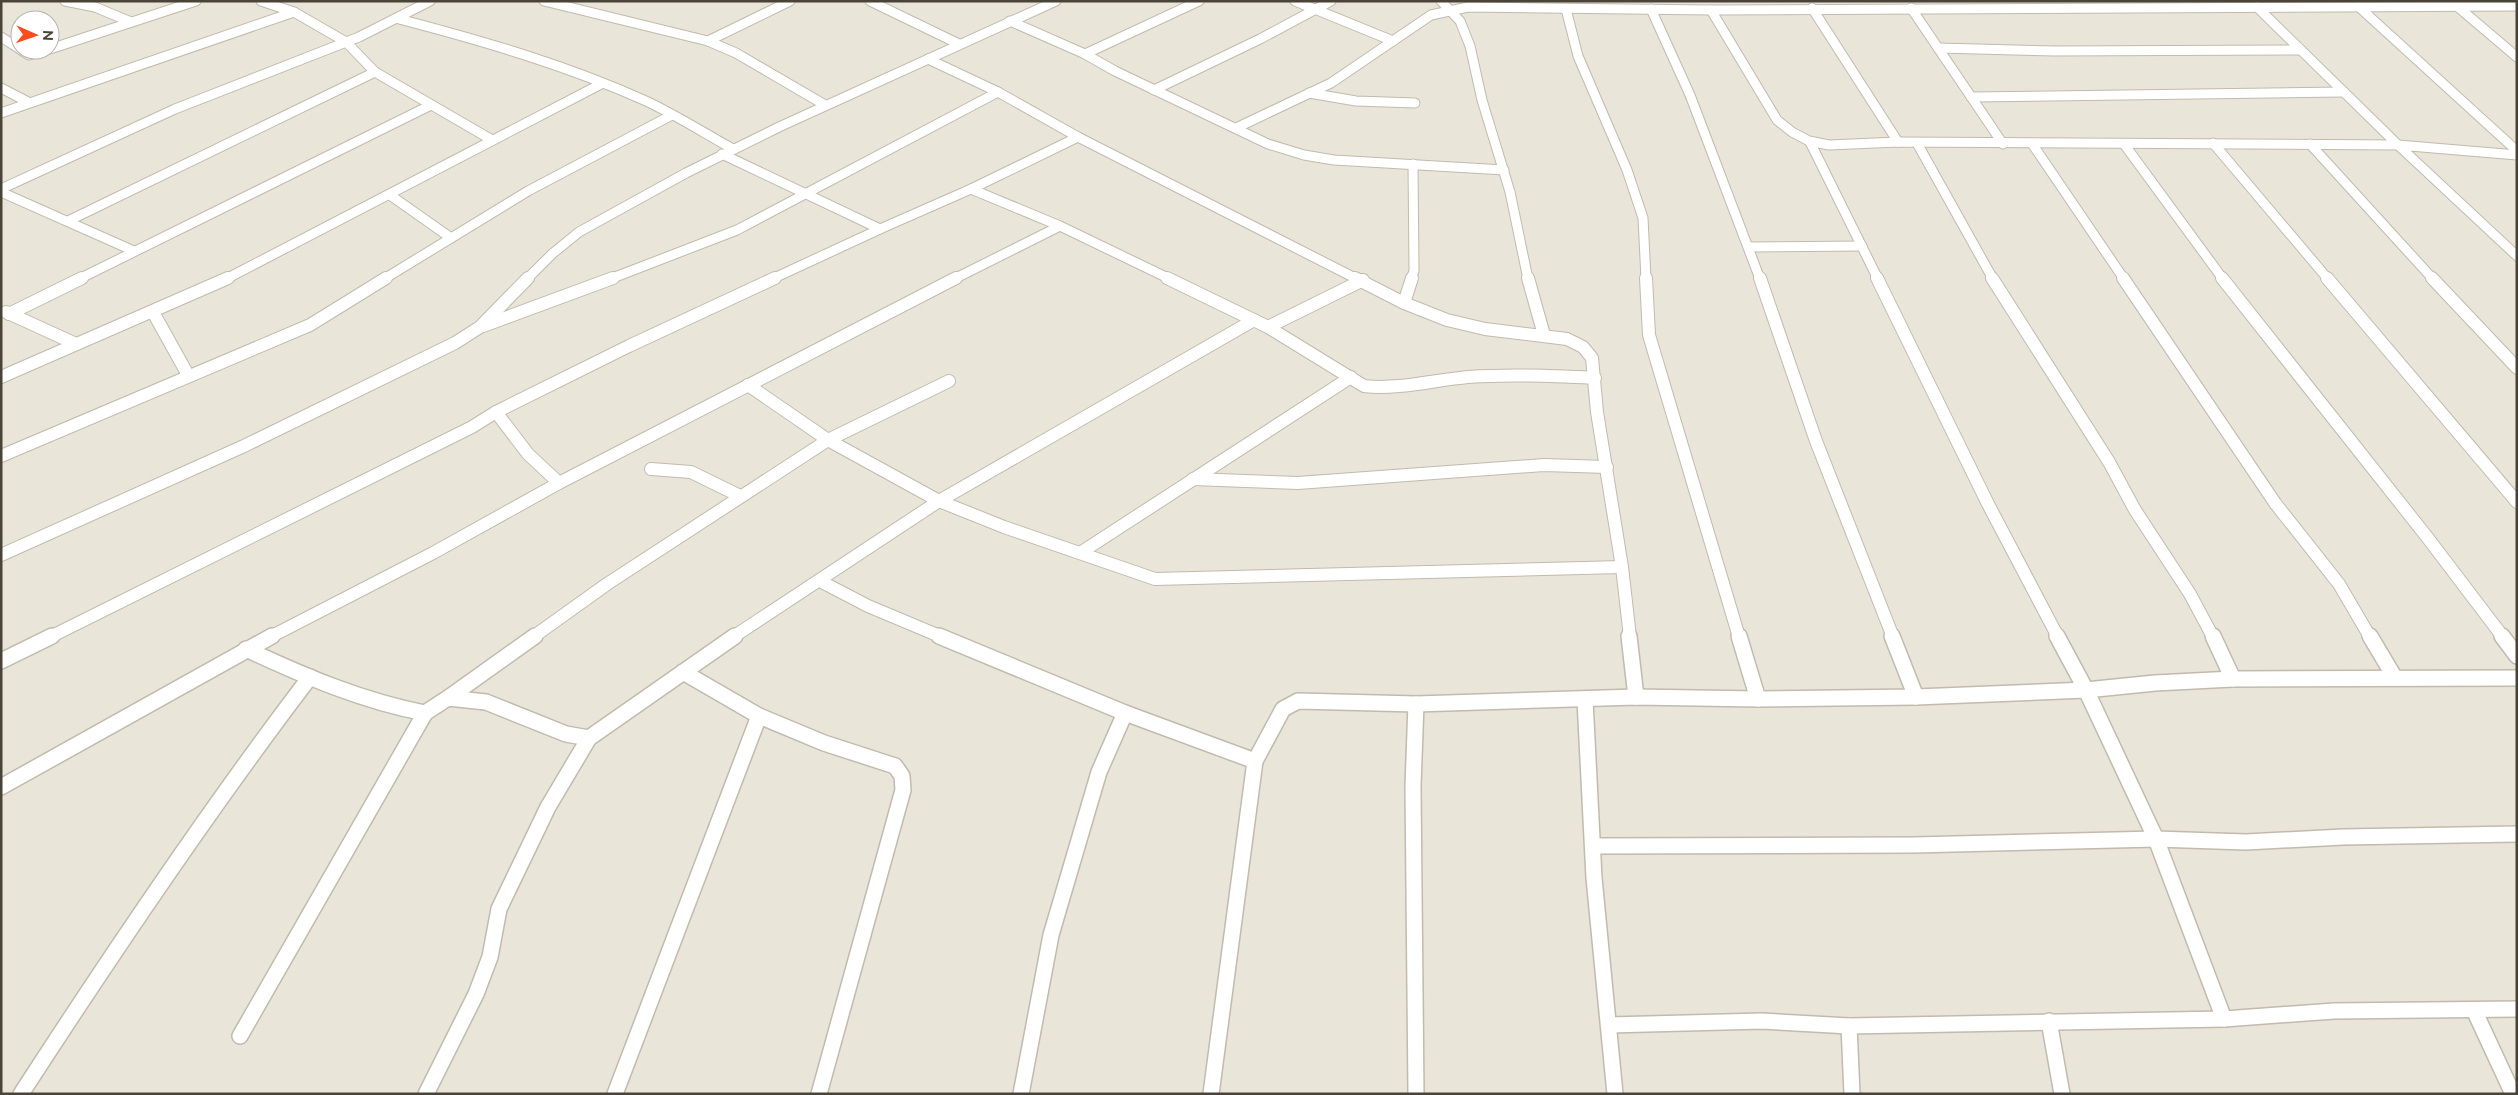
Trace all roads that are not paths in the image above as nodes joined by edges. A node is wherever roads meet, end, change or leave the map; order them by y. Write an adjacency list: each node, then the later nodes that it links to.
1 (65, 1): 34 (street)
2 (196, 1): 34 (street)
3 (261, 1): 31 (street)
4 (430, 1): 32 (street)
5 (545, 1): 35 (street)
6 (790, 1): 35 (street)
7 (870, 1): 38 (street)
8 (1035, 1): 19 (street)
9 (1056, 1): 19 (street)
10 (1199, 1): 42 (street)
11 (1295, 1): 30 (street)
12 (1331, 1): 30 (street)
13 (1441, 1): 24 (street)
14 (2130, 4): 15 (street); 26 (street)
15 (2217, 4): 21 (street)
16 (1527, 5): 24 (street); 27 (street)
17 (1613, 5): 27 (street); 28 (street)
18 (1690, 5): 28 (street); 29 (street)
19 (1044, 6): 33 (street)
20 (2517, 6): 23 (street)
21 (2257, 7): 22 (street); 41 (street)
22 (2359, 7): 23 (street); 72 (street)
23 (2458, 7): 43 (street)
24 (1453, 8): 37 (street); 76 (street)
25 (1812, 8): 26 (street); 29 (street); 63 (street)
26 (1911, 8): 40 (street)
27 (1566, 9): 131 (street)
28 (1651, 9): 86 (street)
29 (1710, 10): 62 (street)
30 (1313, 11): 37 (street); 48 (street)
31 (294, 12): 36 (street); 53 (street)
32 (399, 19): 36 (street); 46 (street)
33 (1010, 21): 38 (street); 42 (street)
34 (131, 22): 39 (street)
35 (708, 41): 56 (street)
36 (346, 42): 45 (street); 78 (street)
37 (1393, 42): 50 (street)
38 (959, 44): 44 (street)
39 (60, 46)
40 (1938, 48): 41 (street); 52 (street)
41 (2300, 50): 51 (street)
42 (1084, 54): 48 (street)
43 (2517, 57)
44 (928, 59): 49 (street); 56 (street)
45 (375, 72): 55 (street); 81 (street)
46 (601, 84): 58 (street); 61 (street)
47 (1, 88): 53 (street)
48 (1154, 90): 59 (street)
49 (998, 92): 60 (street); 79 (street)
50 (1309, 92): 54 (street); 59 (street)
51 (2344, 92): 52 (street); 69 (street)
52 (1971, 97): 66 (street)
53 (28, 102): 57 (street)
54 (1415, 103)
55 (431, 105): 61 (street); 87 (street)
56 (825, 105): 71 (street)
57 (1, 113)
58 (670, 116): 71 (street); 84 (street)
59 (1236, 128): 75 (street)
60 (1078, 137): 77 (street); 89 (street)
61 (492, 140): 80 (street)
62 (1810, 142): 63 (street); 85 (street)
63 (1898, 142): 64 (street)
64 (1917, 143): 66 (street); 126 (street)
65 (2213, 143): 67 (street); 68 (street); 114 (street)
66 (2003, 144): 70 (street)
67 (2124, 144): 70 (street); 120 (street)
68 (2310, 144): 69 (street); 98 (street)
69 (2398, 144): 74 (street); 88 (street)
70 (2033, 145): 124 (street)
71 (733, 149): 73 (street)
72 (2517, 151)
73 (722, 154): 79 (street); 94 (street)
74 (2517, 155)
75 (1413, 164): 76 (street); 90 (street)
76 (1504, 170): 96 (street)
77 (971, 189): 82 (street); 83 (street)
78 (1, 190): 81 (street)
79 (806, 194): 83 (street); 94 (street)
80 (390, 195): 84 (street); 92 (street)
81 (68, 221): 87 (street)
82 (1060, 226): 93 (street); 104 (street)
83 (880, 229): 105 (street)
84 (451, 238): 99 (street)
85 (1862, 246): 86 (street); 127 (street)
86 (1749, 247): 129 (street)
87 (134, 251): 91 (street)
88 (2517, 256)
89 (1362, 280): 90 (street); 95 (street)
90 (1404, 303): 96 (street)
91 (5, 312): 97 (street)
92 (154, 312): 97 (street); 99 (street)
93 (1254, 320): 95 (street); 113 (street)
94 (480, 327): 116 (street)
95 (1268, 327): 101 (street)
96 (1544, 334): 102 (street)
97 (76, 344): 100 (street)
98 (2517, 368)
99 (188, 375): 107 (street)
100 (1, 377)
101 (1351, 378): 102 (street); 110 (street)
102 (1595, 378): 108 (street)
103 (949, 381): 106 (street)
104 (748, 385): 106 (street); 111 (street)
105 (496, 412): 111 (street); 121 (street)
106 (828, 440): 112 (street); 113 (street)
107 (1, 456)
108 (1608, 467): 110 (street); 117 (street)
109 (651, 469): 112 (street)
110 (1193, 479): 115 (street)
111 (559, 482): 119 (street)
112 (740, 496): 130 (street)
113 (939, 501): 115 (street); 118 (street)
114 (2517, 502)
115 (1080, 553): 117 (street)
116 (1, 555)
117 (1622, 567): 128 (street)
118 (820, 581): 122 (street); 135 (street)
119 (246, 649): 123 (street); 139 (street)
120 (2517, 656)
121 (1, 661)
122 (683, 672): 136 (street); 137 (street)
123 (310, 678): 134 (street); 150 (street)
124 (2395, 678): 125 (street); 126 (street)
125 (2517, 678)
126 (2233, 679): 127 (street)
127 (2086, 690): 129 (street); 141 (street)
128 (1636, 697): 131 (street); 132 (street)
129 (1916, 697): 131 (street)
130 (448, 698): 134 (street); 137 (street)
131 (1758, 699)
132 (1585, 700): 133 (street); 142 (street)
133 (1416, 704): 138 (street); 156 (street)
134 (425, 713): 149 (street)
135 (1125, 713): 138 (street); 154 (street)
136 (759, 716): 152 (street); 153 (street)
137 (589, 738): 151 (street)
138 (1255, 761): 155 (street)
139 (1, 786)
140 (2517, 834): 141 (street)
141 (2156, 839): 142 (street); 145 (street)
142 (1594, 846): 147 (street)
143 (2517, 1009): 144 (street)
144 (2474, 1010): 145 (street); 160 (street)
145 (2224, 1019): 146 (street)
146 (2049, 1021): 148 (street); 159 (street)
147 (1609, 1025): 148 (street); 157 (street)
148 (1849, 1026): 158 (street)
149 (240, 1036)
150 (21, 1094)
151 (426, 1094)
152 (615, 1094)
153 (819, 1094)
154 (1020, 1094)
155 (1211, 1094)
156 (1416, 1094)
157 (1615, 1094)
158 (1852, 1094)
159 (2062, 1094)
160 (2513, 1094)

